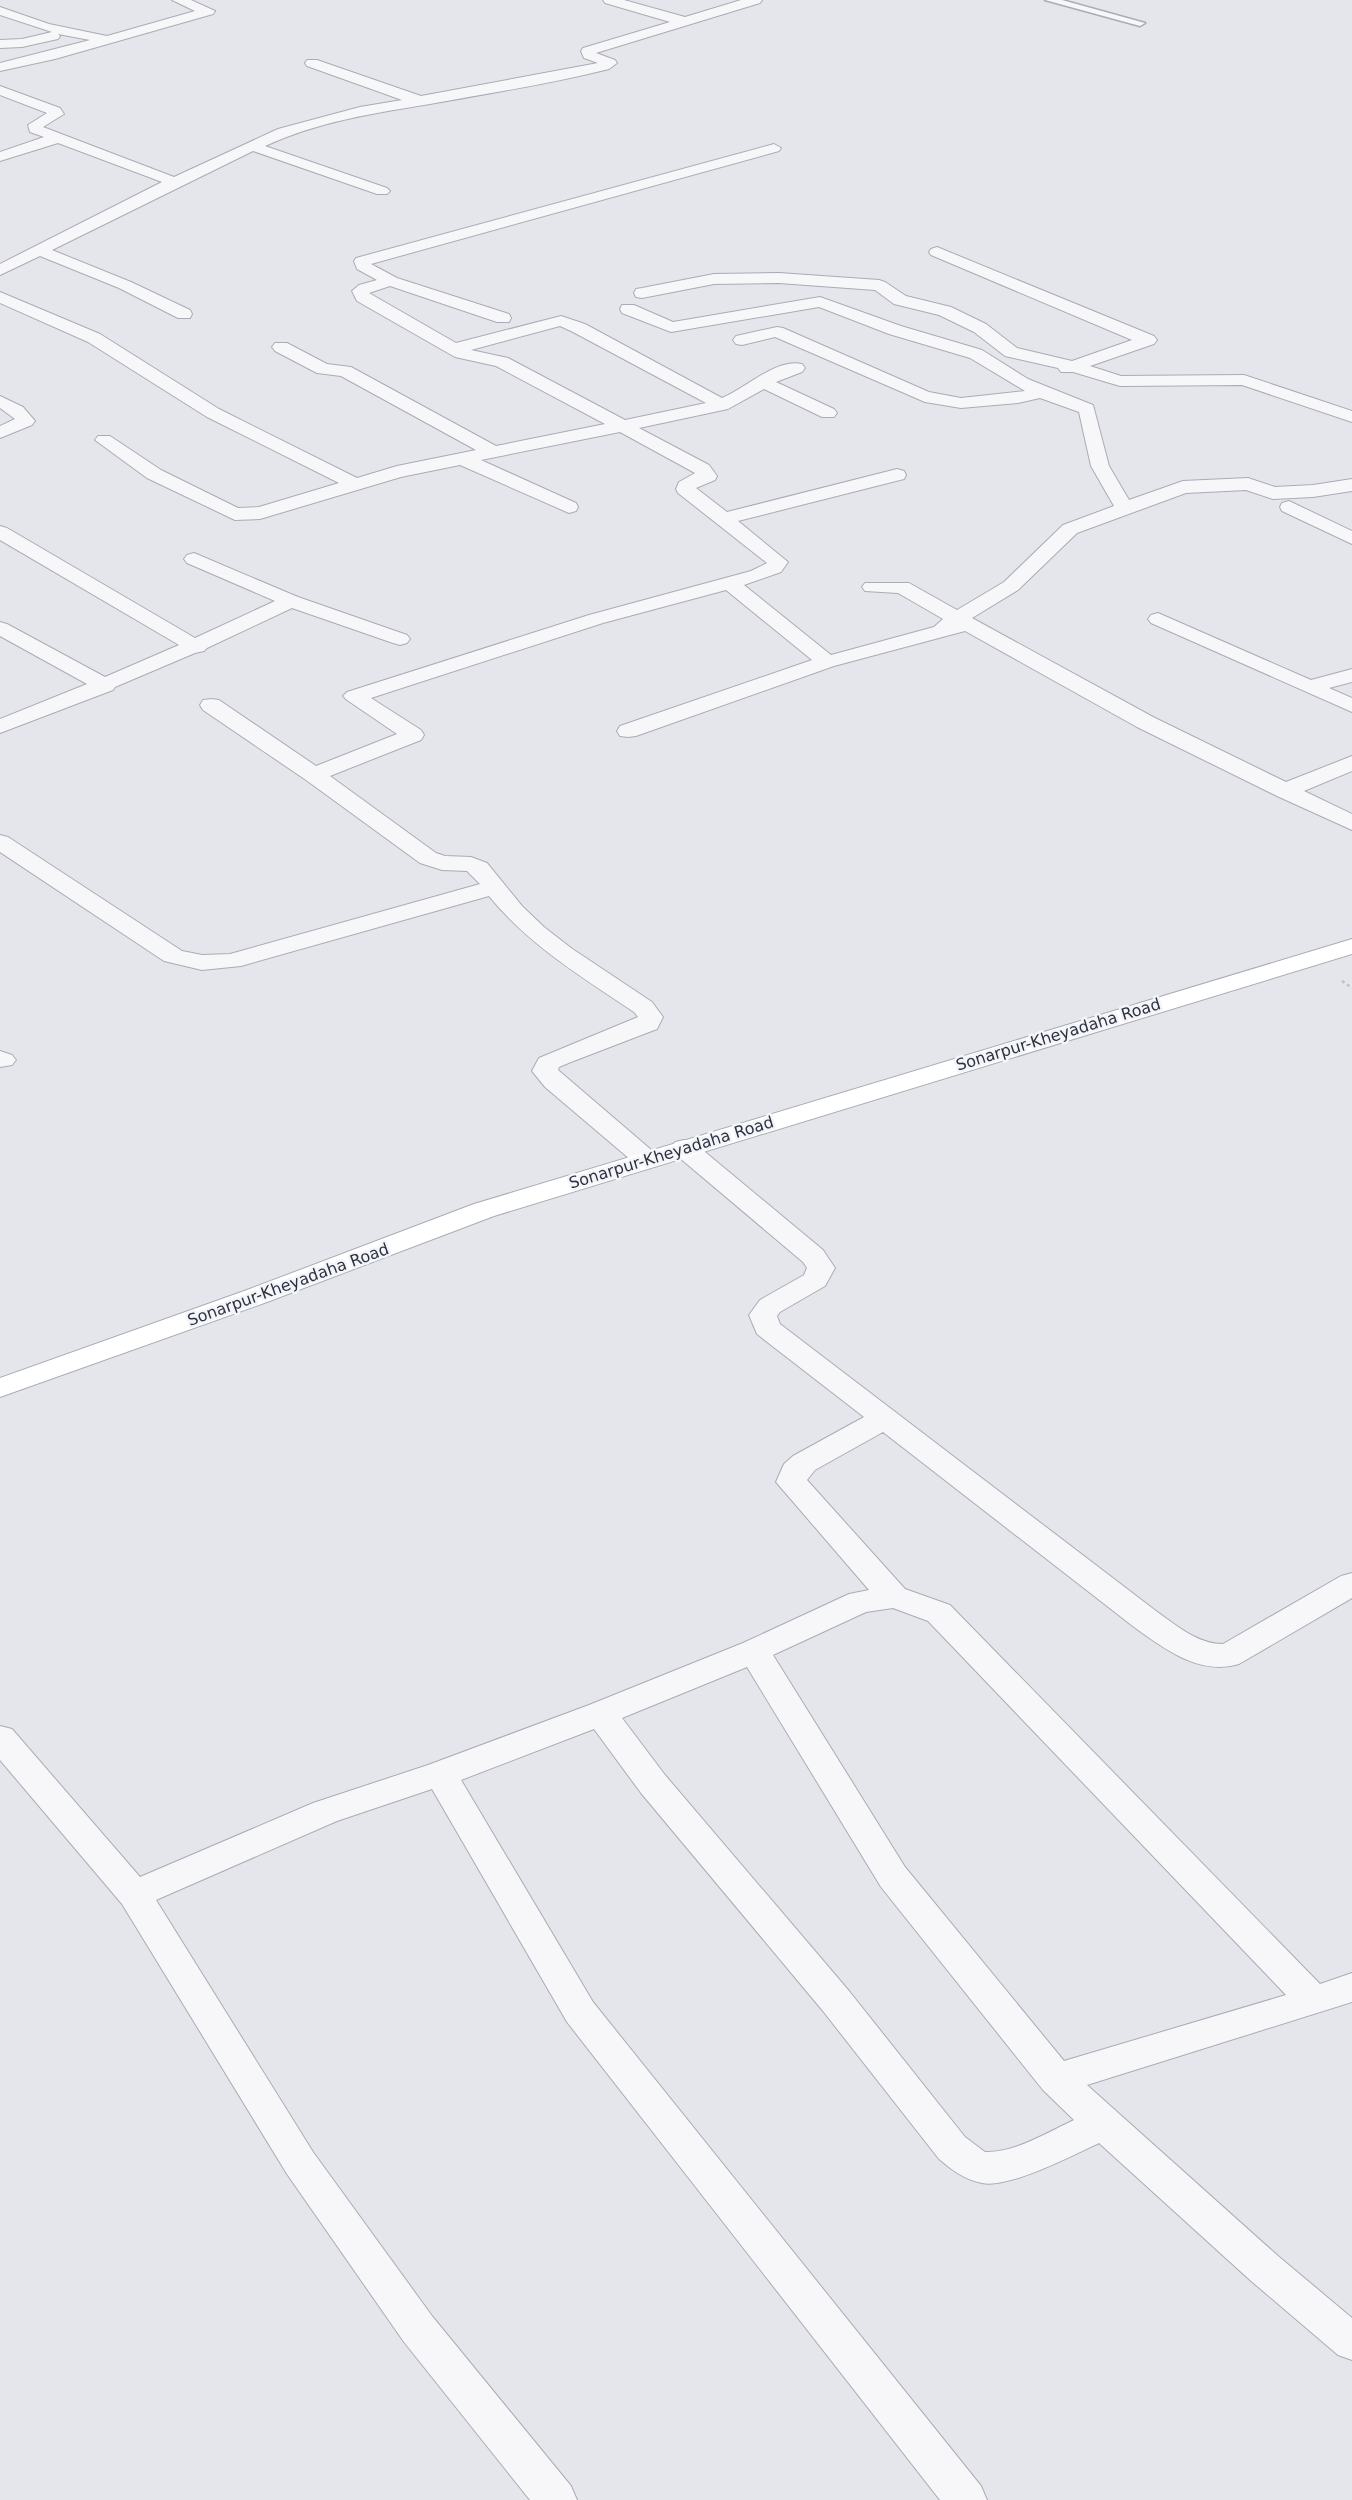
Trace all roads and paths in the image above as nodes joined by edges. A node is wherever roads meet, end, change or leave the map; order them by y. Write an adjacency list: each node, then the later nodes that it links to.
1 (179, 0): 9 (street)
2 (610, 0): 6 (street)
3 (755, 0): 6 (street)
4 (1050, 0): 7 (lane)
5 (0, 11): 8 (street)
6 (683, 21): 14 (street)
7 (1140, 23)
8 (74, 31): 9 (street); 10 (street)
9 (108, 40): 12 (street)
10 (0, 44)
11 (312, 63): 14 (street)
12 (0, 67)
13 (0, 90): 15 (street)
14 (419, 101): 16 (street)
15 (57, 138): 18 (street); 19 (street)
16 (252, 146): 19 (street); 20 (street)
17 (774, 148): 24 (street)
18 (0, 157)
19 (175, 182): 21 (street)
20 (382, 191)
21 (38, 250): 23 (street); 28 (street)
22 (937, 252): 35 (street)
23 (0, 270)
24 (391, 281): 29 (street); 33 (street)
25 (642, 293): 35 (street)
26 (0, 297): 52 (street)
27 (628, 309): 30 (street)
28 (184, 314)
29 (503, 318)
30 (707, 321): 31 (street); 38 (street)
31 (742, 340): 34 (street); 36 (street)
32 (280, 347): 49 (street)
33 (454, 349): 42 (street); 46 (street)
34 (838, 360): 36 (street); 41 (street)
35 (1073, 366): 38 (street); 45 (street)
36 (796, 368): 37 (street)
37 (761, 381): 42 (street); 43 (street)
38 (1022, 383): 39 (street)
39 (1041, 392): 41 (street); 56 (street)
40 (0, 401): 47 (street)
41 (976, 402): 44 (street)
42 (722, 405): 46 (street)
43 (828, 413)
44 (996, 413)
45 (1352, 417)
46 (622, 426): 49 (street); 57 (street)
47 (0, 433)
48 (104, 440): 52 (street)
49 (492, 452): 50 (street)
50 (461, 458): 52 (street); 54 (street)
51 (897, 475): 57 (street)
52 (355, 484)
53 (1352, 485): 56 (street)
54 (569, 507)
55 (1289, 507): 59 (street)
56 (1126, 509): 65 (street)
57 (723, 519): 61 (street)
58 (0, 532): 68 (street)
59 (1352, 538)
60 (194, 560): 63 (street)
61 (730, 583): 69 (street); 78 (street)
62 (872, 587): 65 (street)
63 (291, 600): 67 (street); 68 (street)
64 (1158, 618): 72 (street)
65 (962, 622): 69 (street); 79 (street)
66 (0, 628): 71 (street)
67 (400, 639)
68 (197, 647): 71 (street)
69 (827, 662): 76 (street)
70 (1352, 675): 72 (street)
71 (106, 686): 75 (street)
72 (1310, 687): 74 (street)
73 (210, 705): 78 (street)
74 (1352, 706)
75 (0, 727)
76 (628, 731)
77 (1352, 763): 79 (street)
78 (314, 775): 82 (street)
79 (1285, 791): 80 (street)
80 (1352, 823)
81 (0, 842): 82 (street)
82 (495, 887): 85 (street)
83 (1352, 946): 84 (main road, Sonarpur-Kheyadaha Road)
84 (684, 1148): 85 (main road, Sonarpur-Kheyadaha Road); 87 (street)
85 (647, 1160): 86 (main road, Sonarpur-Kheyadaha Road)
86 (0, 1388)
87 (884, 1418): 88 (street); 89 (street)
88 (1352, 1584)
89 (894, 1596): 90 (street); 96 (street)
90 (754, 1652): 91 (street); 97 (street)
91 (601, 1714): 93 (street); 98 (street)
92 (0, 1738): 94 (street)
93 (440, 1774): 94 (street); 101 (street)
94 (134, 1894): 100 (street)
95 (1352, 1987): 96 (street)
96 (1314, 2001): 97 (street)
97 (1056, 2079): 98 (street)
98 (1103, 2124): 99 (street)
99 (1352, 2342)
100 (556, 2500)
101 (966, 2500)

